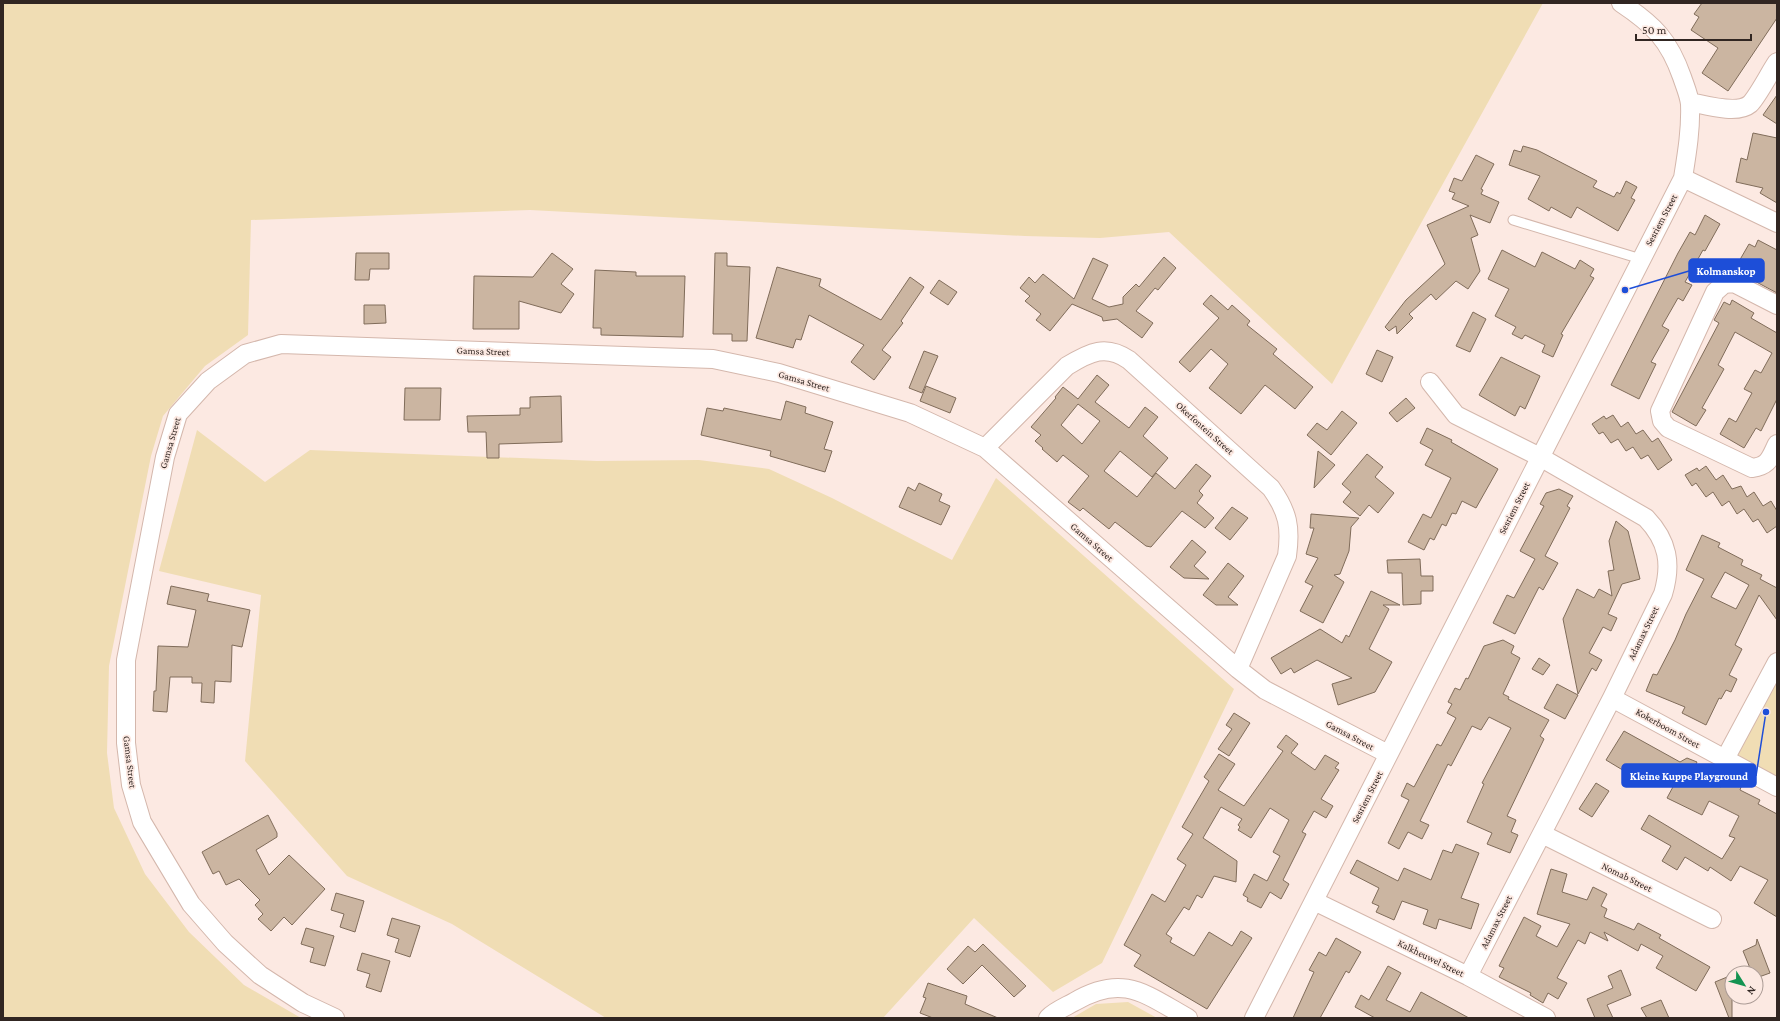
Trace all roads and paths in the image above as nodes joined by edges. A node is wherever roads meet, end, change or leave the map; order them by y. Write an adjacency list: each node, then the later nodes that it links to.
1 (1622, 3): 3 (street, Sesriem Street)
2 (1777, 62): 3 (street)
3 (1690, 102): 4 (street, Sesriem Street)
4 (1683, 178): 6 (street); 7 (street, Sesriem Street)
5 (1513, 220): 7 (lane)
6 (1777, 223)
7 (1641, 259): 12 (street, Sesriem Street)
8 (1777, 304): 10 (street)
9 (1430, 382): 12 (street, Adamax Street)
10 (1777, 444)
11 (985, 448): 14 (street, Gamsa Street); 14 (street, Okerfontein Street); 23 (street, Gamsa Street)
12 (1540, 457): 15 (street, Adamax Street); 16 (street, Sesriem Street)
13 (1777, 662): 17 (street)
14 (1238, 669): 16 (street, Gamsa Street)
15 (1612, 698): 17 (street, Kokerboom Street); 19 (street, Adamax Street)
16 (1388, 754): 20 (street, Sesriem Street)
17 (1725, 759): 18 (street, Kokerboom Street)
18 (1777, 787)
19 (1542, 834): 21 (street, Nomab Street); 22 (street, Adamax Street)
20 (1314, 901): 22 (street, Kalkheuwel Street); 26 (street, Sesriem Street)
21 (1712, 919)
22 (1468, 976): 27 (street, Kalkheuwel Street)
23 (335, 1018)
24 (1048, 1018): 25 (street)
25 (1188, 1018)
26 (1254, 1018)
27 (1546, 1018)

